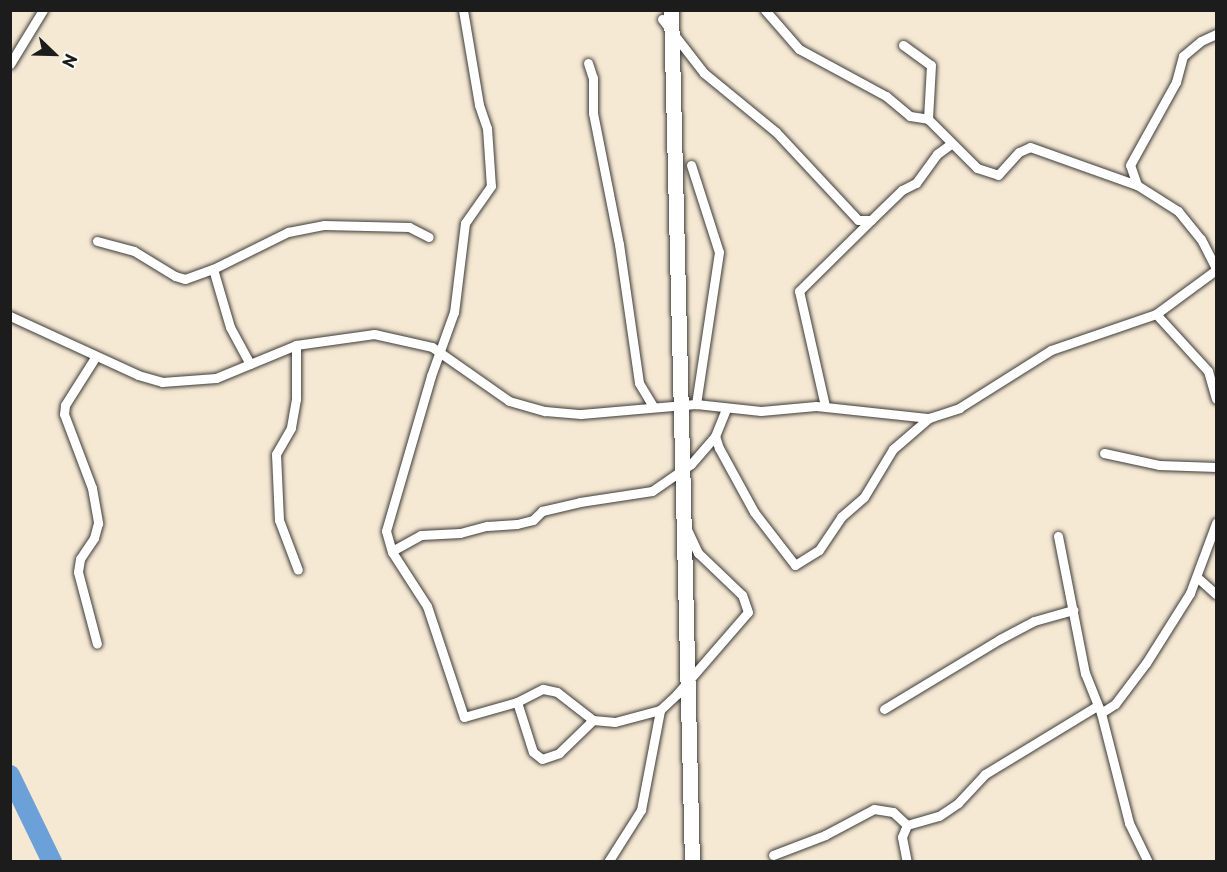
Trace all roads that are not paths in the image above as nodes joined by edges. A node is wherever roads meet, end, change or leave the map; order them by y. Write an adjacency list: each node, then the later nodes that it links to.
1 (43, 10): 8 (street)
2 (463, 10): 21 (street)
3 (765, 10): 9 (street)
4 (666, 15): 13 (street); 51 (highway)
5 (1216, 34): 12 (street)
6 (903, 45): 9 (street)
7 (588, 63): 27 (street)
8 (10, 64)
9 (927, 119): 10 (street)
10 (951, 144): 12 (street); 13 (street)
11 (691, 165): 26 (street)
12 (1137, 185): 17 (street)
13 (871, 220): 28 (street)
14 (429, 237): 16 (street)
15 (97, 241): 16 (street)
16 (213, 269): 23 (street)
17 (1216, 270): 18 (street)
18 (1156, 314): 24 (street); 30 (street)
19 (10, 316): 22 (street)
20 (296, 345): 21 (street); 23 (street); 38 (street)
21 (440, 354): 27 (street); 37 (street)
22 (96, 356): 23 (street); 42 (street)
23 (250, 364)
24 (1212, 370): 25 (street)
25 (1216, 399)
26 (696, 404): 27 (street); 29 (street)
27 (653, 406)
28 (825, 406): 29 (street); 30 (street)
29 (726, 409): 31 (street)
30 (929, 418): 31 (street)
31 (716, 436): 33 (street)
32 (1104, 453): 34 (street)
33 (691, 464): 37 (street); 45 (street)
34 (1216, 467)
35 (1216, 523): 39 (street)
36 (1058, 536): 41 (street)
37 (392, 550): 43 (street)
38 (298, 570)
39 (1198, 578): 40 (street); 46 (street)
40 (1216, 594)
41 (1073, 610): 44 (street); 46 (street)
42 (97, 644)
43 (517, 702): 47 (street); 47 (street)
44 (884, 709)
45 (660, 710): 47 (street); 50 (street)
46 (1099, 710): 48 (street); 53 (street)
47 (593, 720)
48 (907, 825): 49 (street); 52 (street)
49 (773, 855)
50 (608, 861)
51 (692, 861)
52 (907, 861)
53 (1148, 861)

